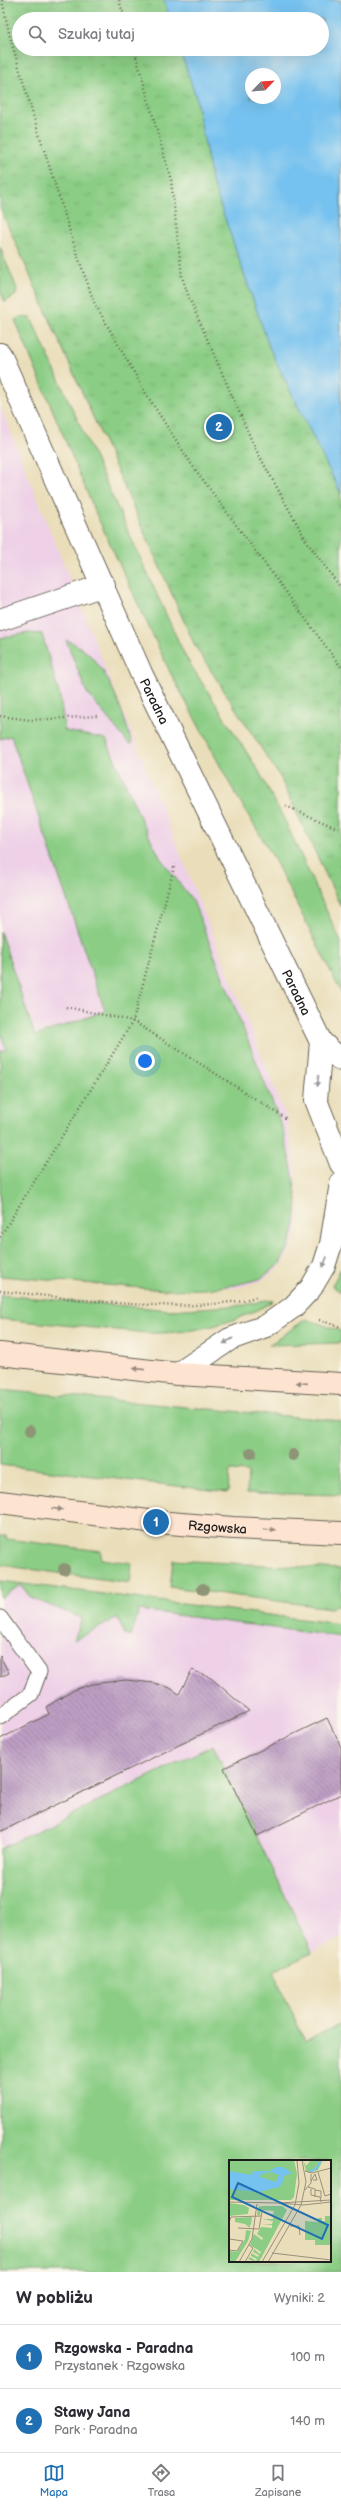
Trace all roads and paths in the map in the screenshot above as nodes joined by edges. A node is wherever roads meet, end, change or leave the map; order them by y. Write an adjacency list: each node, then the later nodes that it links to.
1 (2, 0): 4 (path)
2 (119, 0): 3 (path)
3 (123, 12)
4 (12, 44)
5 (16, 56): 11 (path)
6 (136, 56): 9 (path)
7 (0, 354): 8 (street, Paradna)
8 (104, 585): 10 (street); 19 (street, Paradna)
9 (341, 588)
10 (0, 620)
11 (341, 667)
12 (0, 716): 13 (path)
13 (98, 716)
14 (286, 806): 15 (path)
15 (341, 830)
16 (174, 864): 18 (path)
17 (66, 1007): 18 (path)
18 (133, 1021): 21 (path); 24 (path)
19 (321, 1042): 20 (street, Paradna); 22 (street, one-way to 22)
20 (341, 1060)
21 (287, 1119)
22 (341, 1164)
23 (341, 1183): 26 (street, one-way to 26)
24 (0, 1237)
25 (0, 1290): 26 (path)
26 (294, 1307): 27 (path); 29 (street, one-way to 29)
27 (341, 1327)
28 (0, 1354): 29 (main road, one-way to 28)
29 (178, 1374): 30 (main road, one-way to 29)
30 (341, 1384)
31 (0, 1502): 32 (main road, Rzgowska, one-way to 32)
32 (341, 1533)
33 (0, 1618): 34 (lane)
34 (0, 1717)

